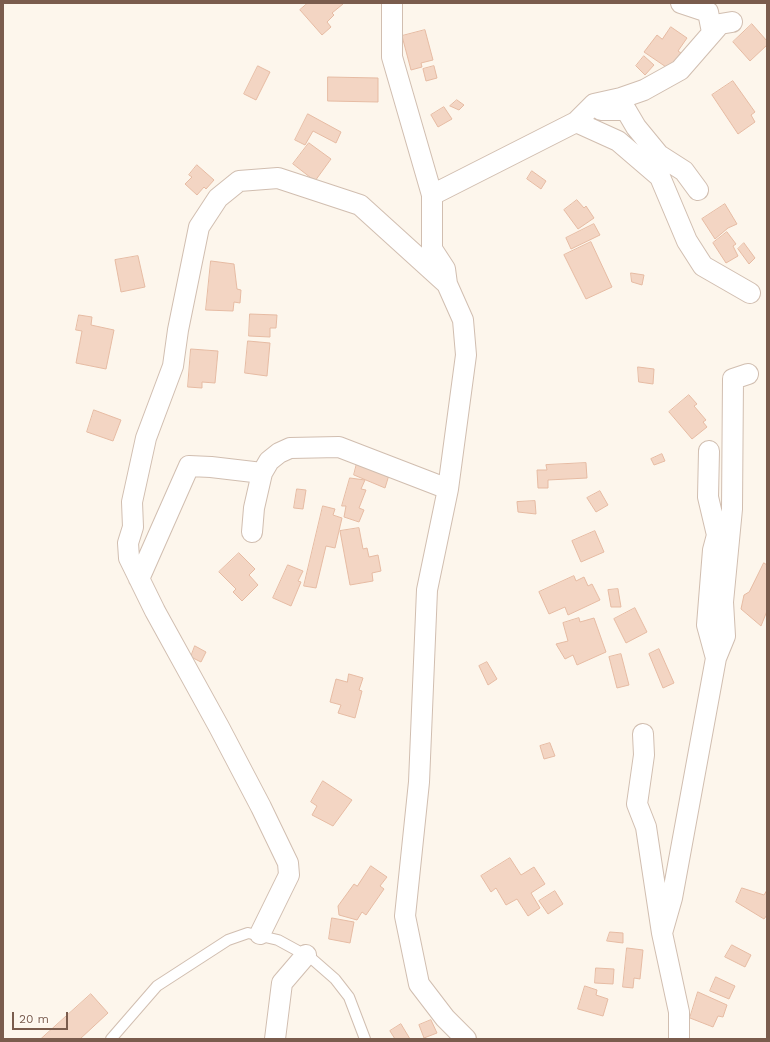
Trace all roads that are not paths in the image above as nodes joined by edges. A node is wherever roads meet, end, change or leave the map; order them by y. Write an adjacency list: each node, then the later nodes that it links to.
1 (392, 3): 7 (street)
2 (681, 3): 4 (street)
3 (732, 22): 4 (street)
4 (712, 32): 5 (street)
5 (576, 122): 6 (street); 7 (street); 9 (street)
6 (698, 190)
7 (432, 195): 8 (street)
8 (447, 284): 13 (street); 15 (street)
9 (750, 293)
10 (748, 374): 16 (street)
11 (709, 451): 16 (street)
12 (262, 473): 13 (street); 14 (street); 15 (street)
13 (448, 489): 24 (street)
14 (252, 532)
15 (139, 579): 19 (street)
16 (716, 658): 18 (street)
17 (643, 734): 18 (street)
18 (662, 933): 25 (street)
19 (260, 934): 20 (lane); 21 (lane)
20 (306, 955): 22 (street); 23 (lane)
21 (110, 1039)
22 (275, 1039)
23 (365, 1039)
24 (466, 1039)
25 (679, 1039)

